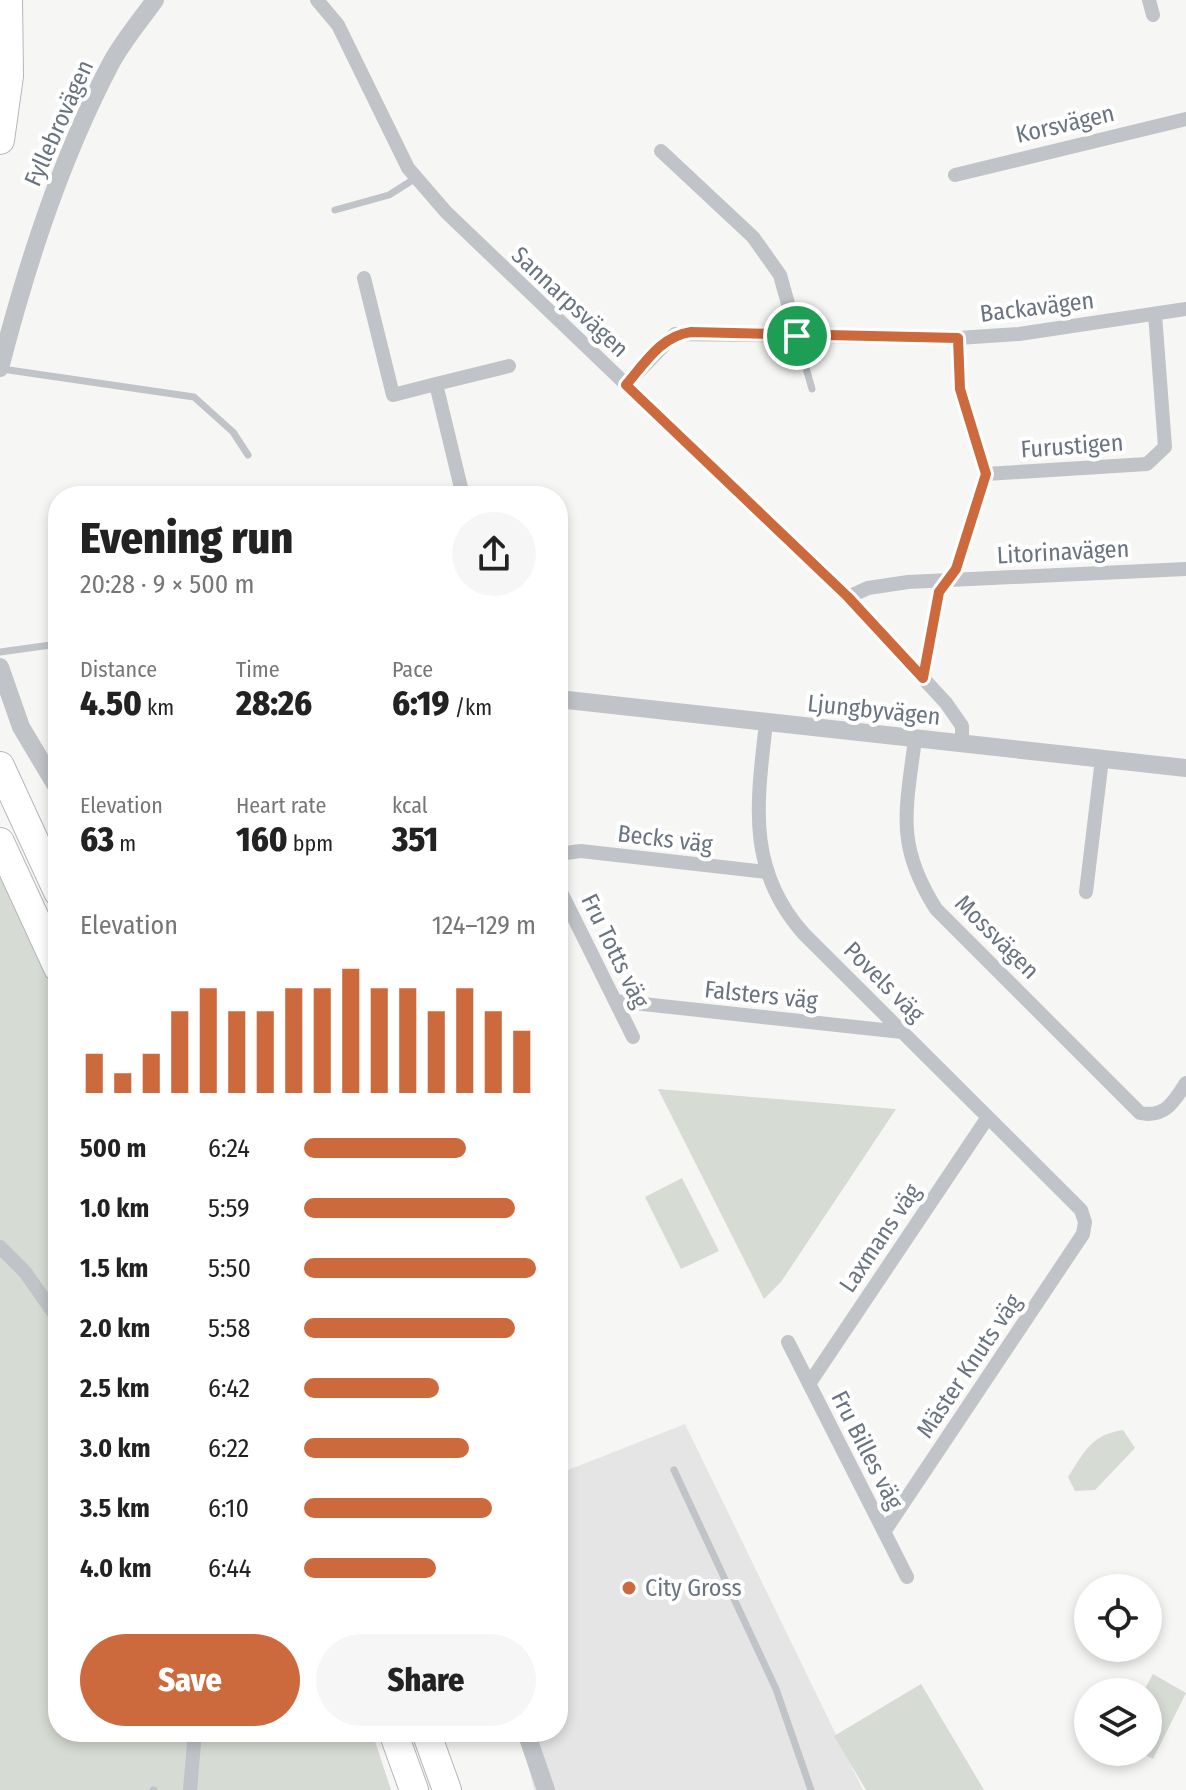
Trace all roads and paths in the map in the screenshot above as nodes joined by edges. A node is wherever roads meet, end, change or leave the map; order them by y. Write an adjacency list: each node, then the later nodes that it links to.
1 (8, 0): 5 (highway)
2 (155, 0): 16 (street, Fyllebrovägen)
3 (317, 0): 8 (street, Sannarpsvägen)
4 (1186, 119): 7 (street, Korsvägen)
5 (0, 140)
6 (661, 151): 13 (street)
7 (955, 175)
8 (416, 178): 9 (lane); 18 (street, Sannarpsvägen)
9 (335, 210)
10 (364, 278): 17 (street)
11 (1186, 309): 12 (street, Backavägen)
12 (1155, 314): 14 (street, Backavägen); 21 (street, Furustigen)
13 (797, 336): 14 (street, Backavägen); 18 (street, Backavägen); 19 (lane)
14 (958, 338): 21 (street)
15 (509, 366): 17 (street)
16 (0, 369): 20 (lane)
17 (436, 384): 22 (street)
18 (626, 385): 25 (street, Sannarpsvägen)
19 (812, 389)
20 (248, 455)
21 (986, 474): 24 (street)
22 (461, 486)
23 (1186, 569): 24 (street, Litorinavägen)
24 (948, 580): 25 (street, Litorinavägen); 29 (street)
25 (848, 597): 29 (street, Sannarpsvägen)
26 (48, 645): 27 (lane)
27 (0, 652)
28 (0, 667): 37 (street)
29 (923, 678): 33 (street, Sannarpsvägen)
30 (568, 700): 31 (street, Ljungbyvägen)
31 (766, 723): 32 (street, Ljungbyvägen); 41 (street, Povels väg)
32 (915, 739): 33 (street, Ljungbyvägen); 48 (street, Mossvägen)
33 (962, 743): 34 (street, Ljungbyvägen)
34 (1102, 759): 36 (street, Ljungbyvägen); 42 (street)
35 (0, 766): 40 (highway)
36 (1186, 768)
37 (48, 772)
38 (0, 842): 44 (highway)
39 (568, 853): 41 (street, Becks väg)
40 (48, 870)
41 (766, 872): 46 (street, Povels väg)
42 (1086, 892)
43 (568, 906): 45 (street, Fru Totts väg)
44 (48, 946)
45 (615, 1001): 46 (street, Falsters väg); 47 (street, Fru Totts väg)
46 (902, 1032): 49 (street, Povels väg)
47 (633, 1037)
48 (1186, 1083)
49 (988, 1117): 50 (street, Povels väg); 54 (street, Laxmans väg)
50 (1085, 1222): 56 (street, Mäster Knuts väg)
51 (0, 1247): 52 (street)
52 (48, 1305)
53 (788, 1342): 54 (street, Fru Billes väg)
54 (809, 1384): 56 (street, Fru Billes väg)
55 (674, 1470): 66 (lane)
56 (884, 1532): 57 (street, Fru Billes väg)
57 (907, 1577)
58 (194, 1742): 62 (street)
59 (397, 1742): 63 (highway)
60 (430, 1742): 64 (highway)
61 (529, 1742): 65 (street)
62 (190, 1790)
63 (414, 1790)
64 (447, 1790)
65 (546, 1790)
66 (811, 1790)

